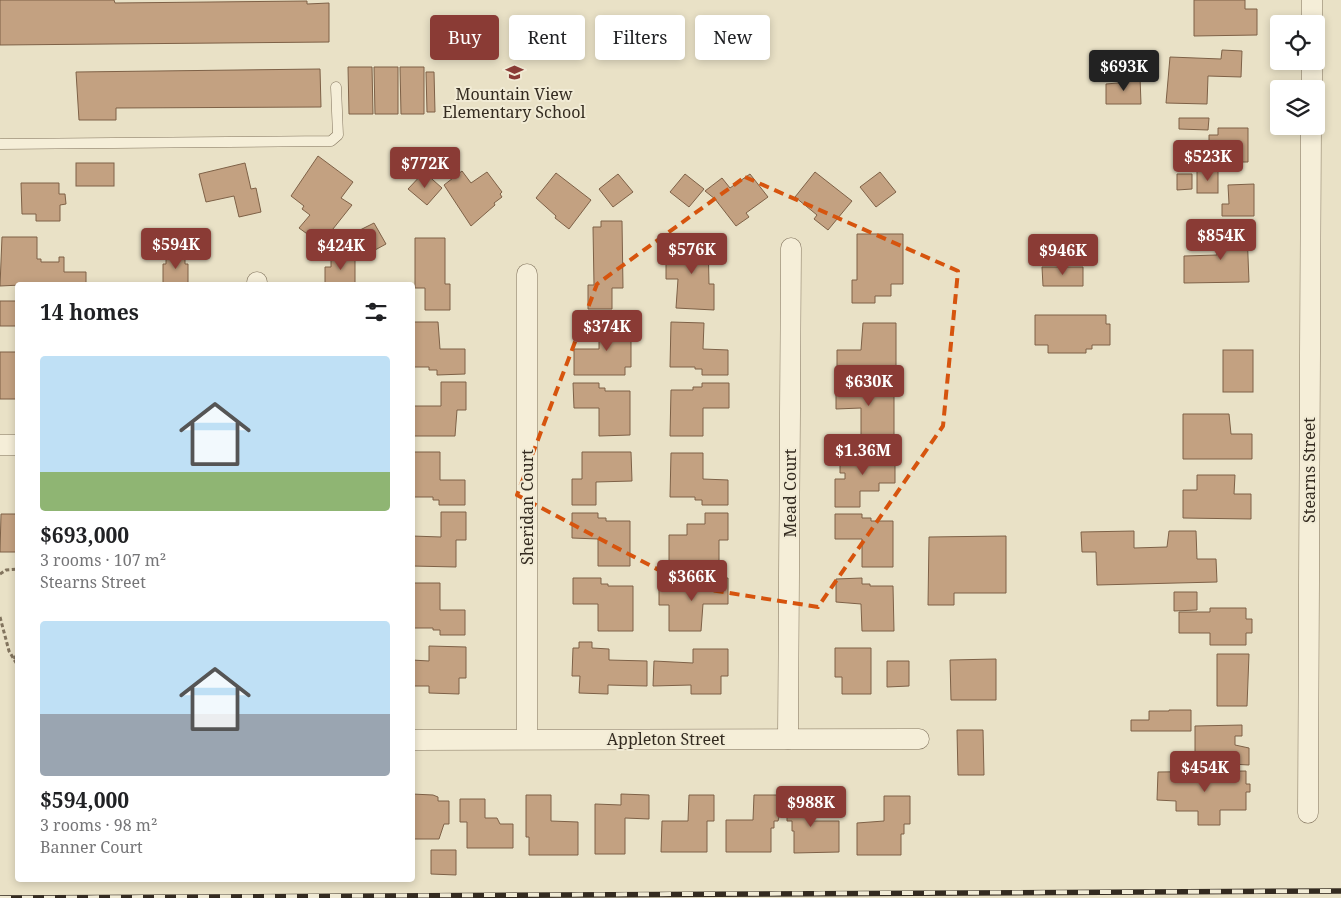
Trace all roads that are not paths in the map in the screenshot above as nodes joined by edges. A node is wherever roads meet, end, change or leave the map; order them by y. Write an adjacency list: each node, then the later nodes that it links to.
1 (1312, 0): 2 (street)
2 (1312, 15)
3 (336, 87): 5 (lane)
4 (1312, 135): 14 (street, Stearns Street)
5 (0, 144)
6 (791, 248): 11 (street, Mead Court)
7 (527, 274): 10 (street, Sheridan Court)
8 (0, 445): 9 (street)
9 (15, 445)
10 (527, 739): 11 (street, Appleton Street); 13 (street, Appleton Street)
11 (788, 739): 12 (street, Appleton Street)
12 (918, 739)
13 (415, 740)
14 (1308, 813)

